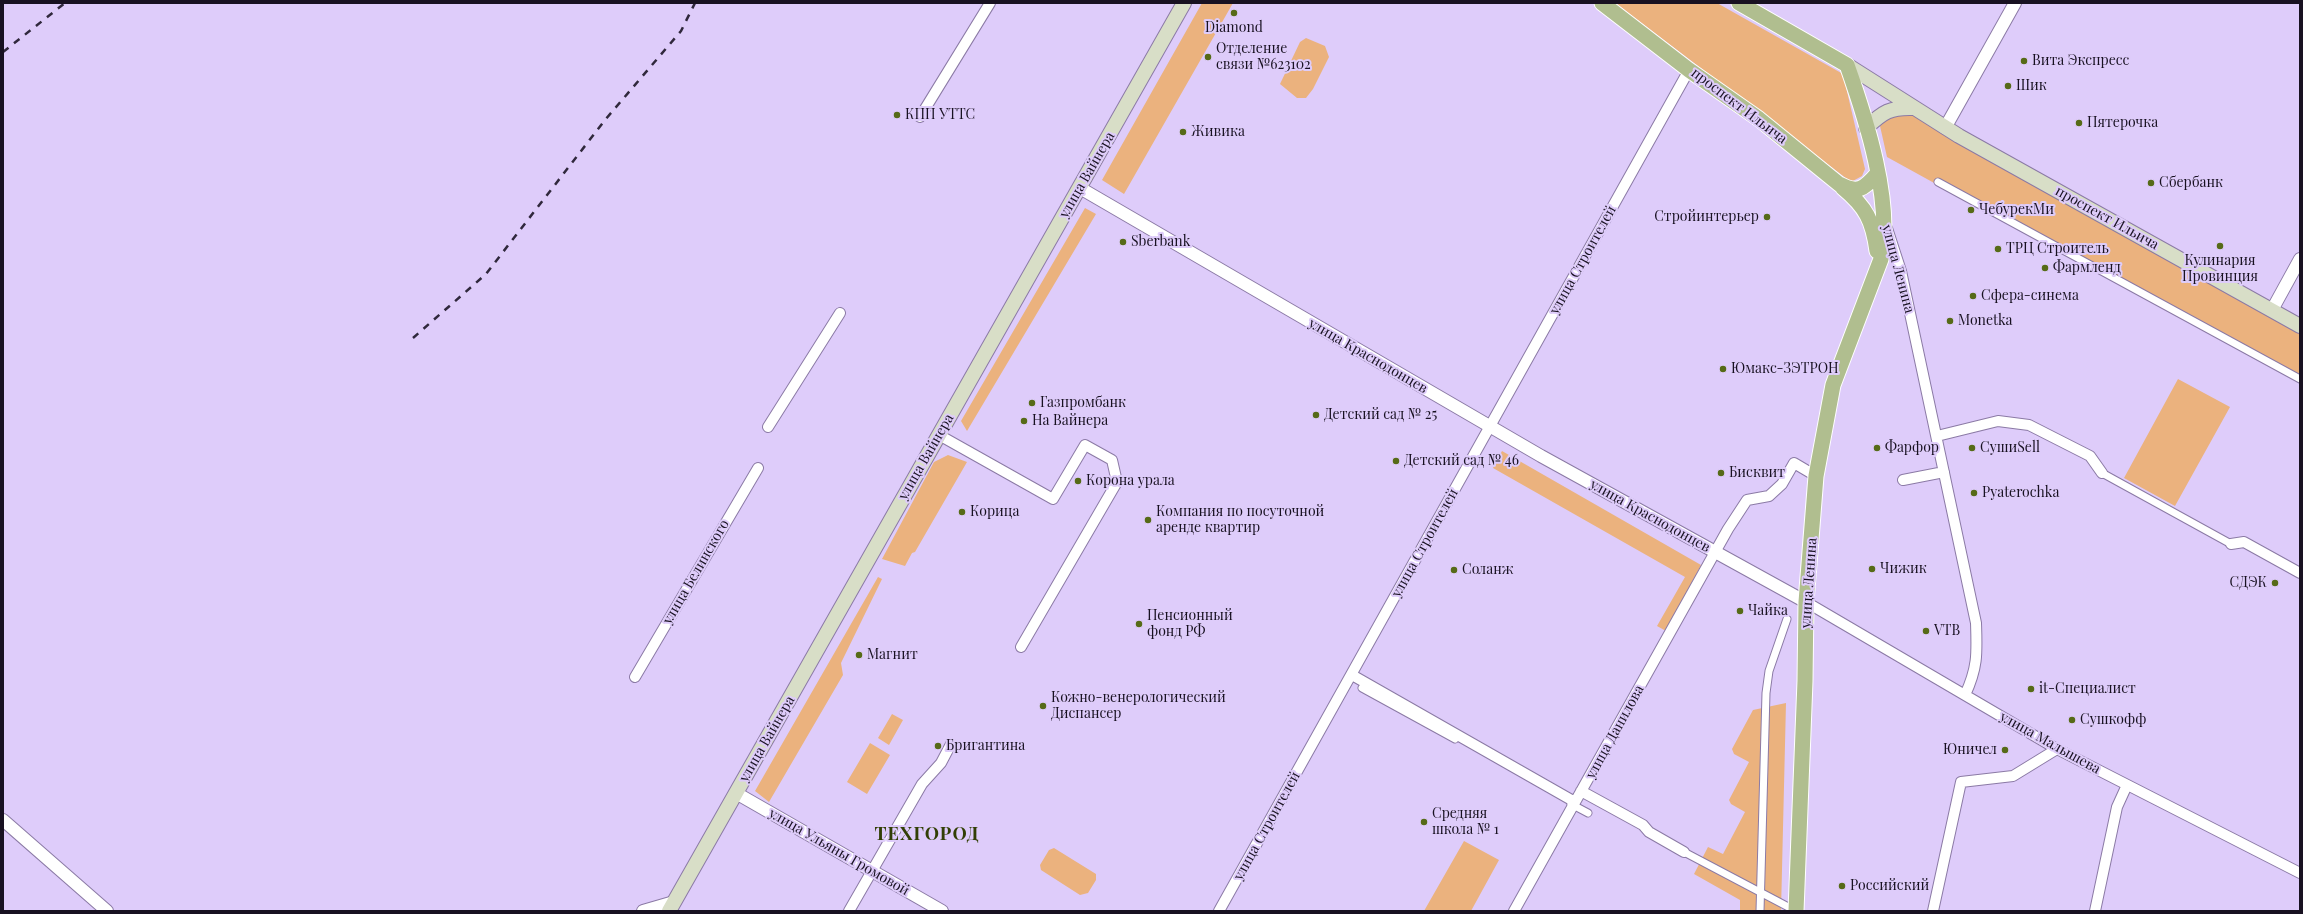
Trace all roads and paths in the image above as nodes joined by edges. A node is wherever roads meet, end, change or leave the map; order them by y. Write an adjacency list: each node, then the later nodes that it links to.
1 (990, 3): 9 (street)
2 (1184, 3): 15 (main road, улица Вайнера)
3 (1602, 3): 7 (main road, проспект Ильича)
4 (1739, 3): 6 (main road, проспект Ильича)
5 (2015, 3): 11 (street)
6 (1847, 65): 8 (main road, проспект Ильича); 10 (main road, улица Ленина)
7 (1689, 70): 14 (main road, проспект Ильича); 23 (street, улица Строителей)
8 (1914, 108): 10 (main road); 11 (main road, проспект Ильича)
9 (920, 117)
10 (1866, 128): 12 (main road, улица Ленина)
11 (1945, 128): 19 (main road, проспект Ильича)
12 (1877, 174): 14 (main road, проспект Ильича); 16 (main road, улица Ленина)
13 (1938, 182): 22 (street)
14 (1839, 184): 18 (main road, улица Ленина)
15 (1080, 188): 23 (street, улица Краснодонцев); 25 (main road, улица Вайнера)
16 (1884, 217): 18 (main road, улица Ленина); 26 (street, улица Ленина)
17 (2300, 259): 19 (street)
18 (1879, 266): 30 (main road, улица Ленина)
19 (2272, 310): 21 (main road, проспект Ильича)
20 (840, 313): 24 (street)
21 (2300, 326)
22 (2300, 379)
23 (1489, 426): 33 (street, улица Краснодонцев); 38 (street, улица Строителей)
24 (768, 427)
25 (939, 435): 37 (street); 46 (main road, улица Вайнера)
26 (1937, 436): 28 (street, улица Ленина); 29 (street)
27 (758, 468): 39 (street, улица Белинского)
28 (1944, 472): 31 (street); 41 (street, улица Ленина)
29 (2102, 473): 32 (street)
30 (1816, 476): 33 (street, улица Данилова); 35 (main road, улица Ленина)
31 (1903, 480)
32 (2231, 544): 34 (street)
33 (1716, 552): 35 (street, улица Краснодонцев); 45 (street, улица Данилова)
34 (2300, 573)
35 (1806, 602): 41 (street, улица Малышева); 62 (main road, улица Ленина)
36 (1787, 619): 53 (street)
37 (1021, 647)
38 (1352, 674): 47 (street); 59 (street, улица Строителей)
39 (635, 677)
40 (1362, 688): 47 (street)
41 (1965, 695): 43 (street, улица Малышева)
42 (952, 744): 51 (street)
43 (2057, 749): 44 (street, улица Малышева); 63 (street)
44 (2127, 785): 52 (street, улица Малышева); 64 (street)
45 (1581, 791): 47 (street, улица Данилова); 50 (street)
46 (736, 793): 51 (street, улица Ульяны Громовой); 54 (main road, улица Вайнера)
47 (1574, 804): 48 (street); 60 (street, улица Данилова)
48 (1588, 813)
49 (3, 820): 55 (street)
50 (1684, 852): 53 (street)
51 (872, 871): 57 (street); 58 (street, улица Ульяны Громовой)
52 (2300, 873)
53 (1760, 893): 61 (street); 62 (street)
54 (671, 907): 56 (street)
55 (107, 911)
56 (643, 911)
57 (849, 911)
58 (942, 911)
59 (1219, 911)
60 (1514, 911)
61 (1760, 911)
62 (1796, 911)
63 (1933, 911)
64 (2095, 911)

